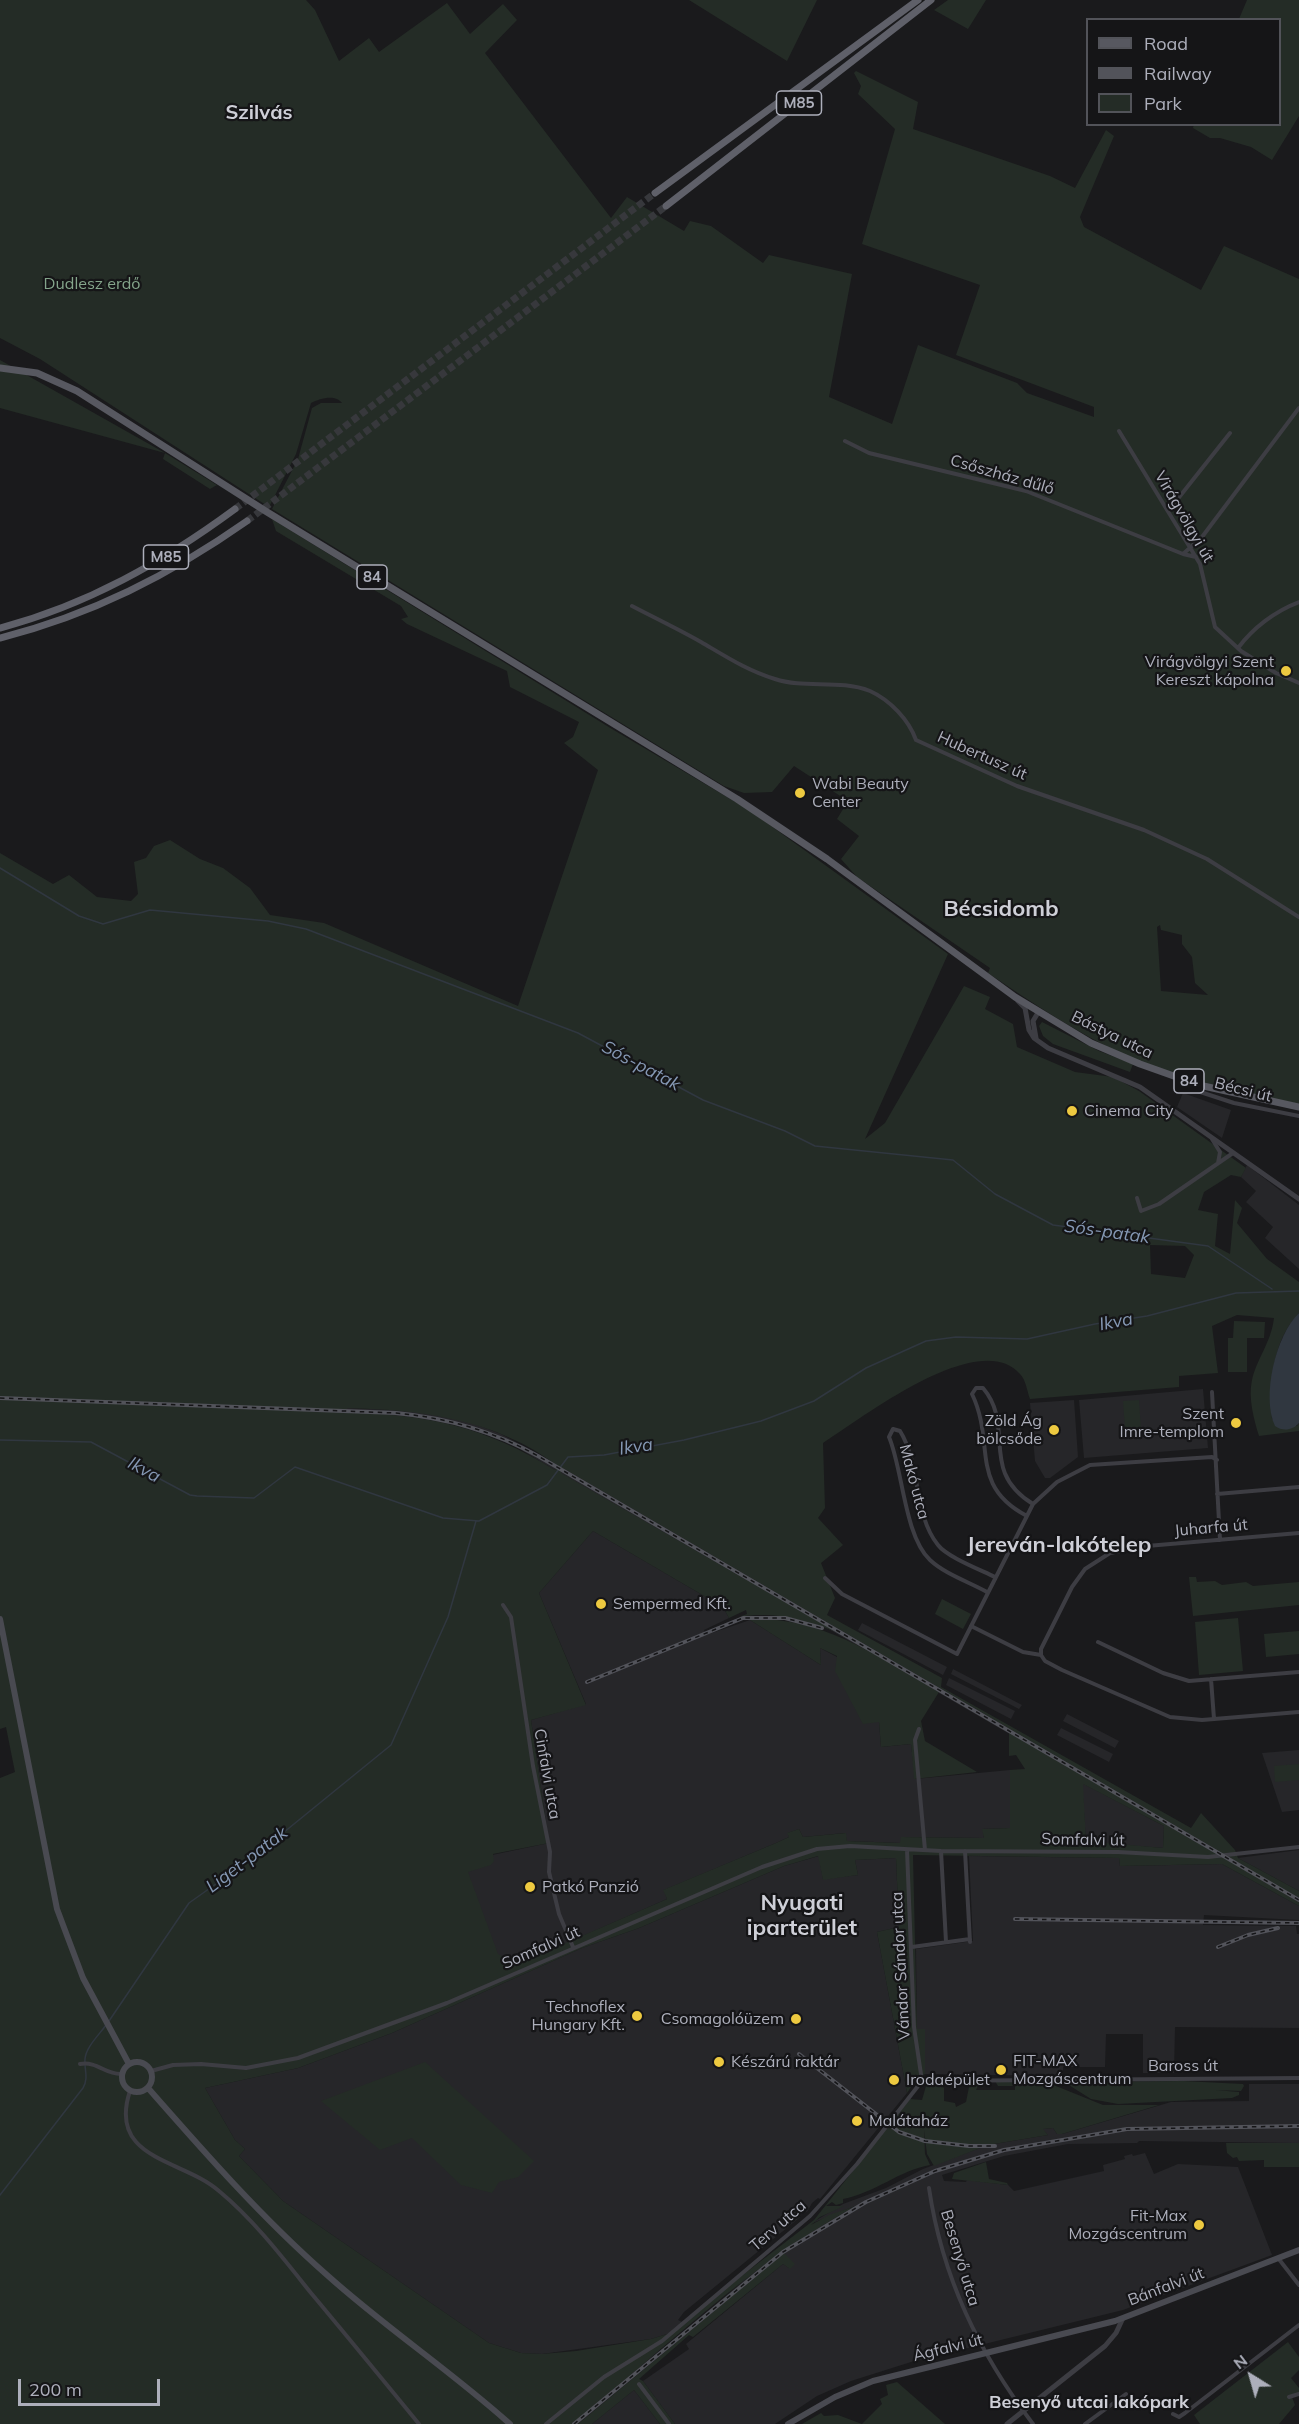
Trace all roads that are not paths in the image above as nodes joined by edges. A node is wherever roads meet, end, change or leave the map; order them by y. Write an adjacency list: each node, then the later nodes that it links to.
1 (918, 0): 3 (highway, M85)
2 (931, 0): 4 (highway, M85)
3 (655, 192)
4 (666, 206)
5 (0, 368): 23 (main road, 84)
6 (1299, 408): 13 (street)
7 (1119, 431): 11 (street, Virágvölgyi út)
8 (1230, 433): 11 (street)
9 (845, 441): 14 (street, Csőszház dűlő)
10 (235, 509): 18 (highway, M85)
11 (1169, 510): 13 (street, Virágvölgyi út)
12 (247, 521): 19 (highway, M85)
13 (1191, 546): 14 (street); 15 (street, Virágvölgyi út)
14 (1183, 554): 15 (street, Csőszház dűlő)
15 (1196, 557): 20 (street, Virágvölgyi út)
16 (1299, 602): 20 (street)
17 (632, 606): 22 (street, Hubertusz út)
18 (0, 628)
19 (0, 638)
20 (1238, 648): 21 (street, Virágvölgyi út)
21 (1299, 683)
22 (1299, 917)
23 (1015, 997): 24 (main road, 84); 26 (street)
24 (1039, 1011): 25 (main road, 84); 26 (street)
25 (1054, 1021): 26 (street); 28 (main road, Bástya utca / 84)
26 (1031, 1023): 30 (street)
27 (1182, 1086): 29 (street, Bécsi út)
28 (1299, 1107)
29 (1299, 1116)
30 (1211, 1138): 31 (street); 32 (street)
31 (1233, 1153): 32 (street); 34 (street)
32 (1217, 1163): 33 (street)
33 (1137, 1198)
34 (1299, 1199)
35 (1212, 1392): 36 (street)
36 (1217, 1460): 38 (street); 39 (street)
37 (1299, 1487): 38 (street)
38 (1217, 1494): 42 (street)
39 (1033, 1504): 40 (street); 40 (street)
40 (1027, 1516): 43 (street)
41 (1299, 1533): 42 (street, Juharfa út)
42 (1220, 1540): 50 (street, Juharfa út)
43 (995, 1577): 45 (street); 45 (street, Makó utca)
44 (825, 1578): 48 (street)
45 (987, 1592): 48 (street)
46 (503, 1605): 62 (street, Cinfalvi utca)
47 (0, 1619): 65 (main road)
48 (971, 1626): 50 (street)
49 (1098, 1642): 52 (street)
50 (1041, 1655): 54 (street)
51 (1299, 1672): 52 (street)
52 (1210, 1679): 54 (street)
53 (1299, 1712): 54 (street)
54 (1214, 1719)
55 (919, 1729): 58 (street)
56 (1299, 1847): 60 (street, Somfalvi út)
57 (907, 1850): 58 (street, Somfalvi út); 62 (street, Somfalvi út); 63 (street, Vándor Sándor utca)
58 (925, 1850): 59 (street, Somfalvi út)
59 (941, 1851): 60 (street, Somfalvi út); 61 (street)
60 (965, 1851): 61 (street)
61 (946, 1942): 63 (street)
62 (573, 1947): 66 (street, Somfalvi út)
63 (912, 1947): 69 (street, Vándor Sándor utca)
64 (84, 2064): 67 (street)
65 (129, 2064): 66 (main road); 67 (main road)
66 (151, 2071): 70 (main road)
67 (122, 2074): 71 (main road)
68 (1299, 2078): 69 (street, Baross út)
69 (922, 2080): 87 (street, Terv utca)
70 (148, 2088): 71 (main road); 86 (main road)
71 (130, 2091): 85 (street)
72 (929, 2188): 78 (street, Besenyő utca)
73 (1299, 2250): 74 (main road, Bánfalvi út)
74 (1278, 2258): 75 (street); 76 (main road, Bánfalvi út)
75 (1299, 2285)
76 (1123, 2318): 78 (main road, Ágfalvi út); 83 (street, Bánfalvi út)
77 (1299, 2325): 84 (street)
78 (984, 2352): 83 (street, Besenyő utca); 89 (main road, Ágfalvi út)
79 (639, 2384): 88 (street)
80 (1126, 2394): 92 (street)
81 (1299, 2394): 82 (street)
82 (1289, 2397)
83 (1024, 2412): 90 (street, Bánfalvi út); 91 (street, Besenyő utca)
84 (1173, 2414)
85 (419, 2424)
86 (510, 2424)
87 (546, 2424)
88 (669, 2424)
89 (788, 2424)
90 (1008, 2424)
91 (1033, 2424)
92 (1085, 2424)

